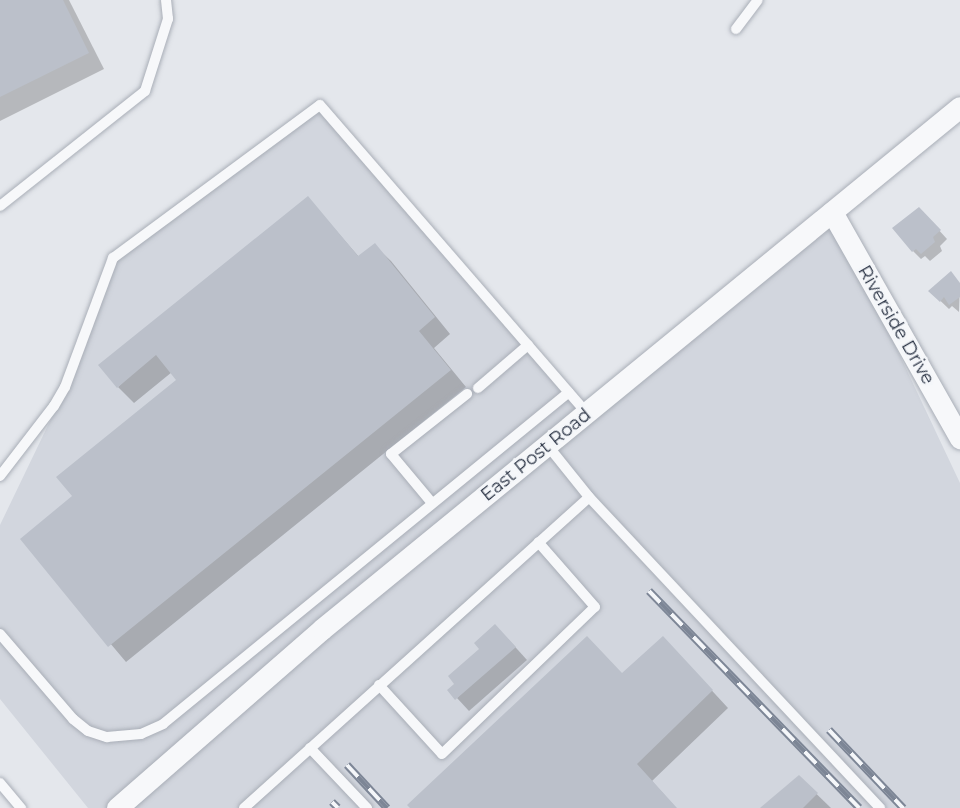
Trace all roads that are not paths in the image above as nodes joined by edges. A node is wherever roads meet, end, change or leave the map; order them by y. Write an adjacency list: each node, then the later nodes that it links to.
1 (166, 0): 5 (lane)
2 (758, 0): 3 (lane)
3 (736, 29)
4 (960, 107): 6 (street, East Post Road)
5 (0, 206)
6 (832, 212): 11 (street, East Post Road); 12 (street, Riverside Drive)
7 (528, 345): 8 (lane); 9 (lane); 14 (lane)
8 (478, 388)
9 (569, 392): 11 (lane); 16 (lane)
10 (467, 394): 16 (lane)
11 (587, 414): 13 (street, East Post Road)
12 (960, 438)
13 (548, 446): 15 (lane); 23 (street, East Post Road)
14 (0, 476)
15 (589, 497): 17 (lane); 26 (lane)
16 (432, 503): 18 (lane)
17 (538, 542): 19 (lane); 19 (lane)
18 (0, 634)
19 (379, 685): 20 (lane)
20 (310, 748): 24 (lane); 25 (lane)
21 (0, 783): 22 (lane)
22 (21, 808)
23 (117, 808)
24 (244, 808)
25 (367, 808)
26 (880, 808)

